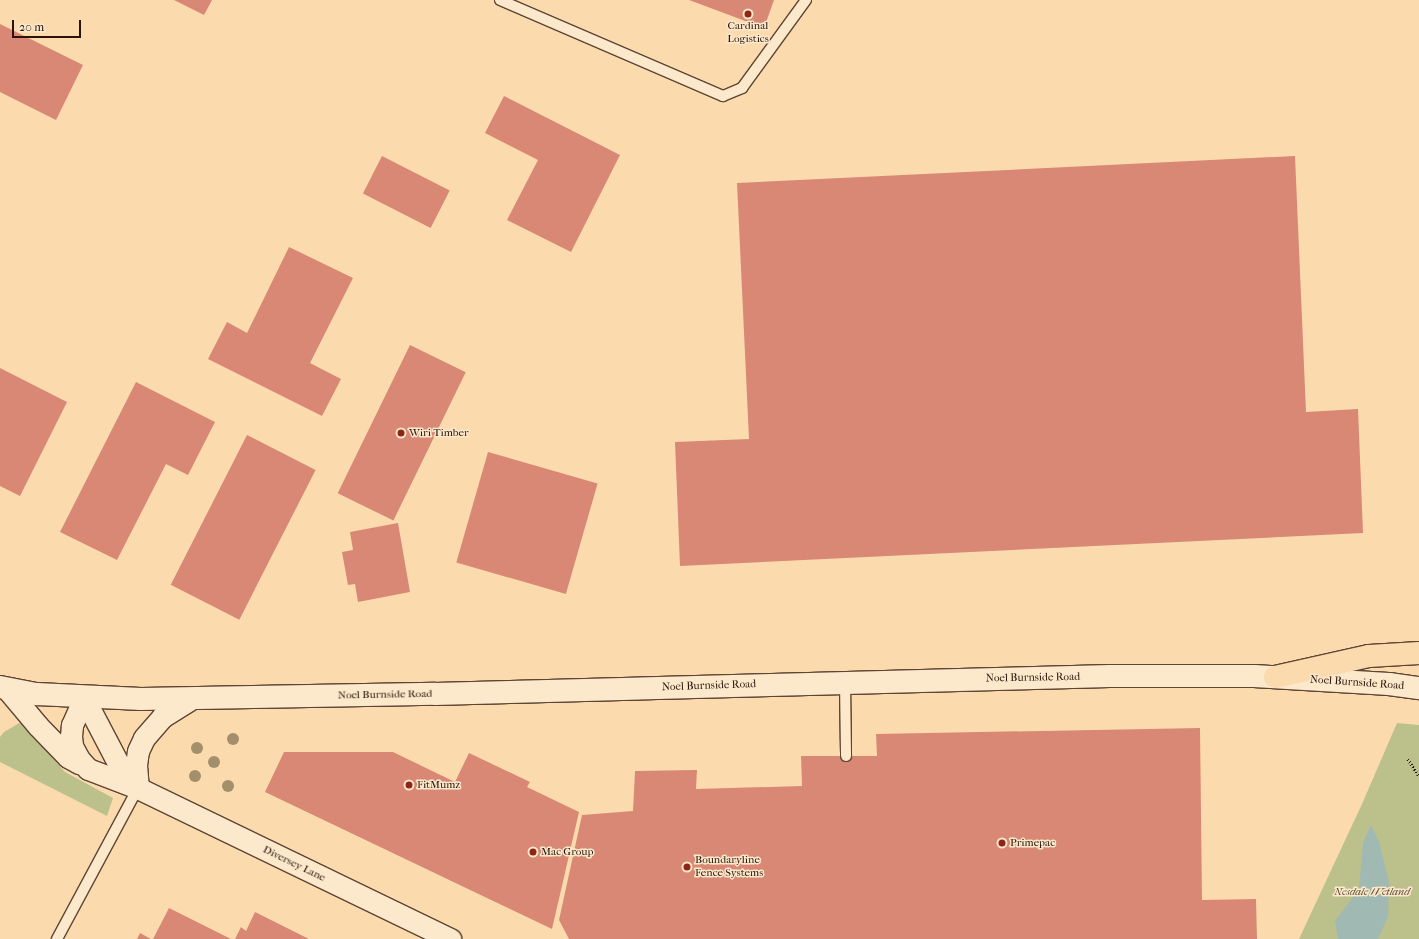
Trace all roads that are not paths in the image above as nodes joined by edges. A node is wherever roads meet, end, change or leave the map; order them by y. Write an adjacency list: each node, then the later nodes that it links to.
1 (500, 0): 2 (lane)
2 (806, 0)
3 (1419, 653): 4 (main road)
4 (1275, 677): 5 (main road, Noel Burnside Road); 7 (main road, Noel Burnside Road)
5 (845, 682): 9 (main road, Noel Burnside Road); 10 (lane)
6 (4, 688): 8 (main road, Noel Burnside Road); 11 (street, Diversey Lane)
7 (1419, 688)
8 (84, 698): 9 (main road, Noel Burnside Road); 11 (street); 12 (street, Diversey Lane)
9 (191, 699): 12 (street)
10 (846, 756)
11 (88, 769): 12 (street, Diversey Lane)
12 (138, 788): 13 (lane); 14 (street, Diversey Lane)
13 (57, 939)
14 (450, 939)

